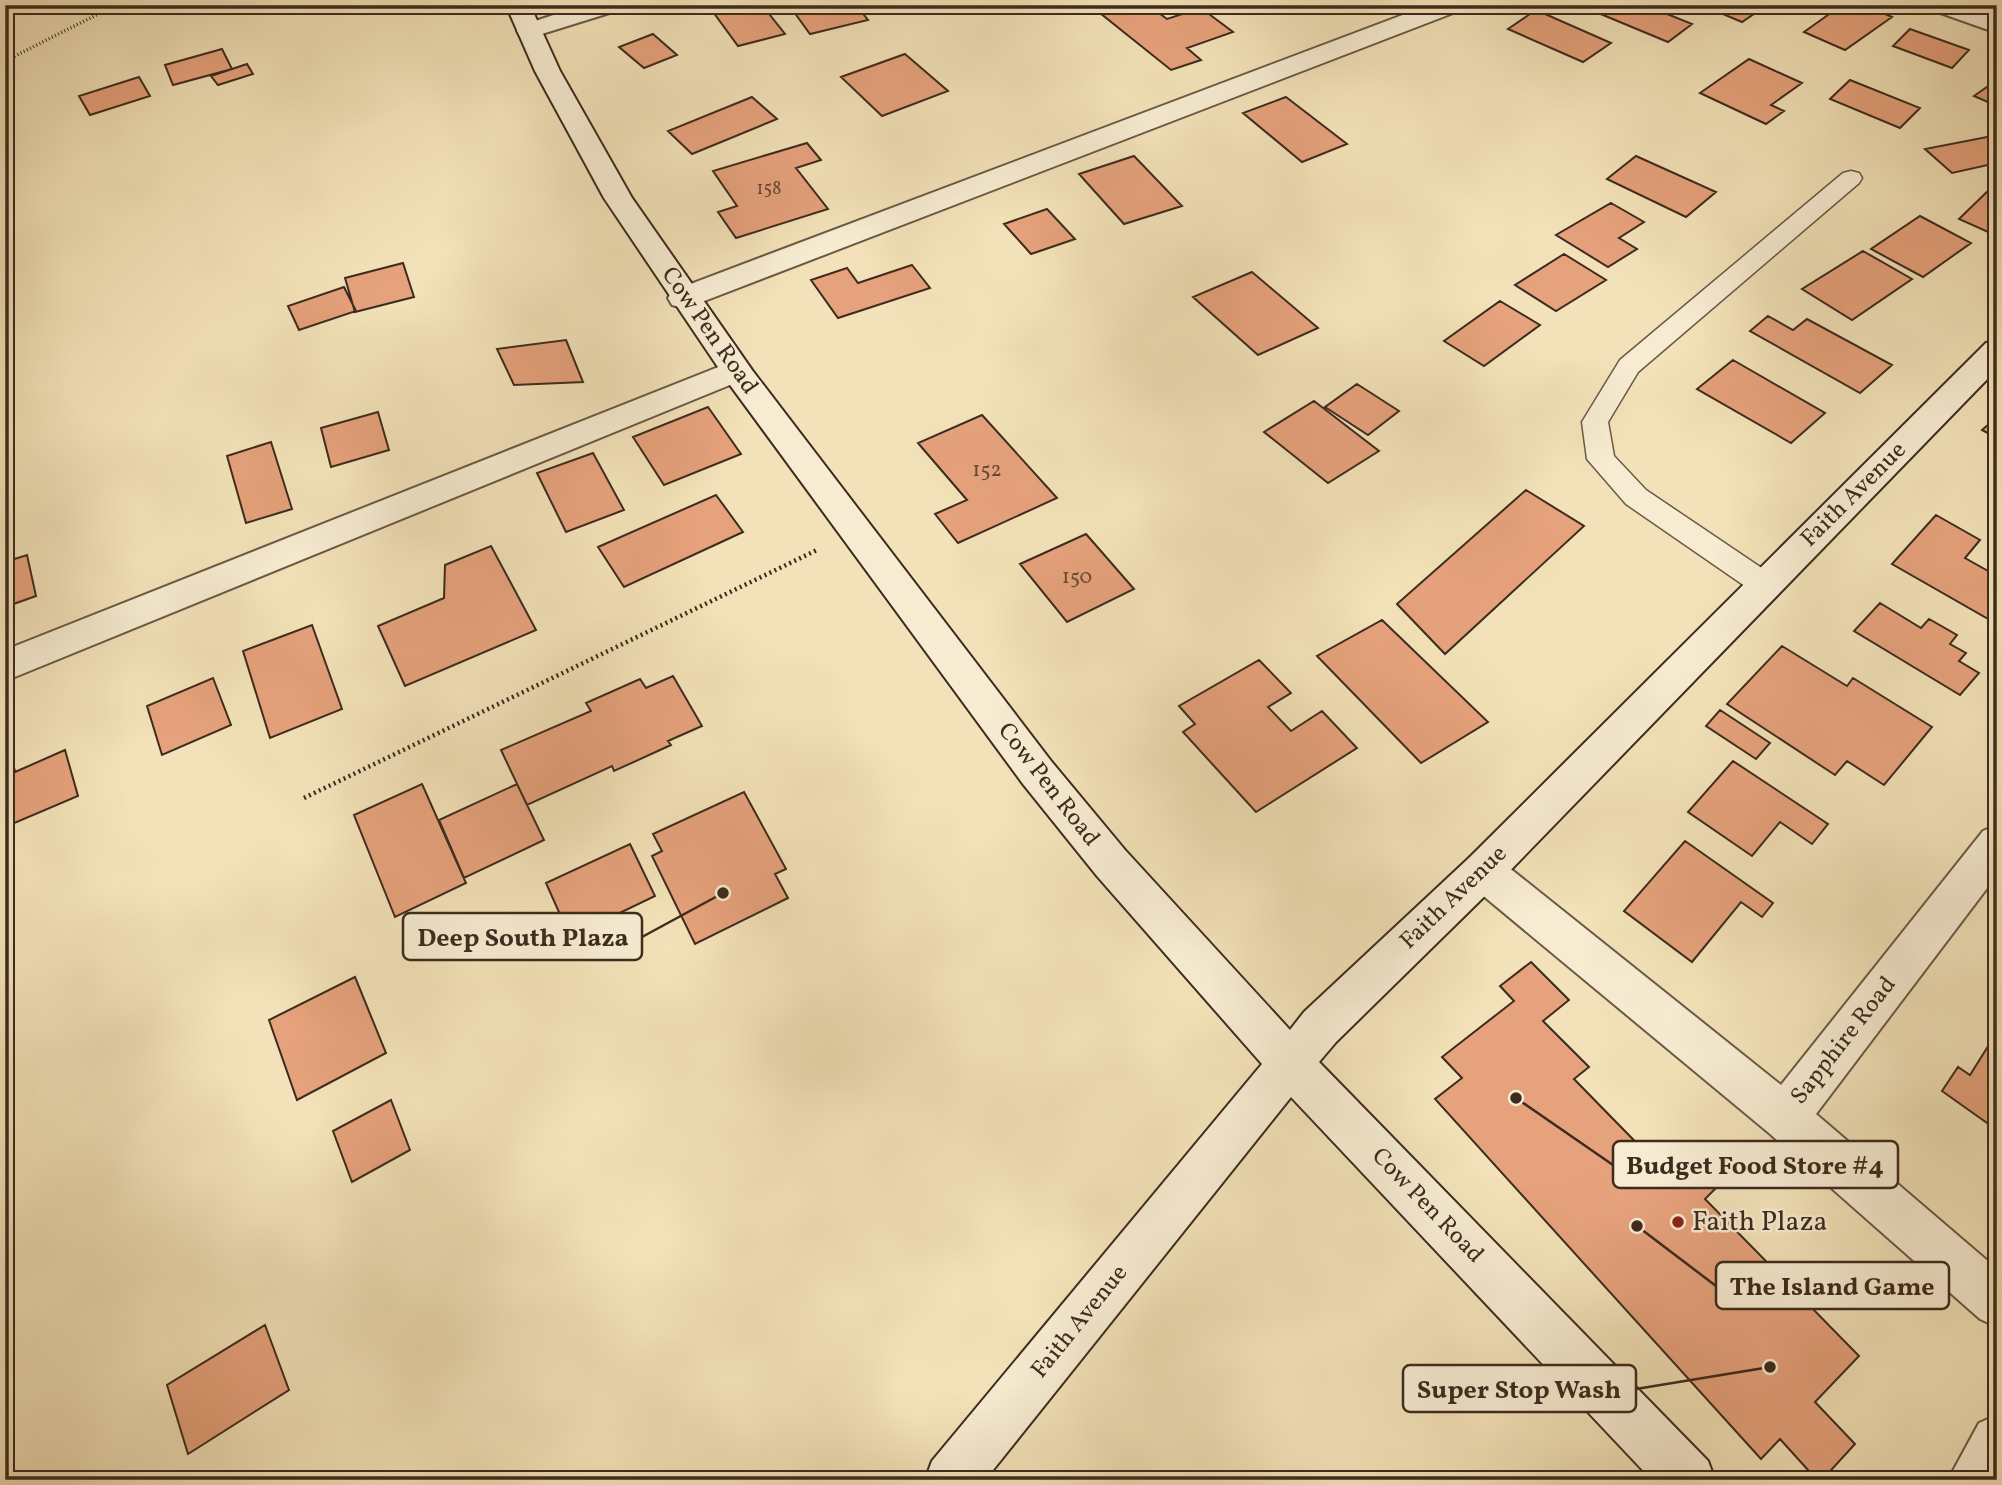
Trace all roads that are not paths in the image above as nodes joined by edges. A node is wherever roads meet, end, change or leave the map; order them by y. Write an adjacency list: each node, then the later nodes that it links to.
1 (610, 5): 4 (street)
2 (1451, 5): 7 (street)
3 (1941, 5): 5 (street)
4 (523, 18): 7 (street, Cow Pen Road)
5 (1997, 26)
6 (1851, 178): 10 (lane)
7 (683, 298): 9 (street, Cow Pen Road)
8 (1997, 350): 10 (street, Faith Avenue)
9 (736, 371): 11 (street); 14 (street, Cow Pen Road)
10 (1765, 586): 13 (street, Faith Avenue)
11 (5, 666)
12 (1997, 843): 15 (street, Sapphire Road)
13 (1483, 871): 14 (street, Faith Avenue); 15 (street)
14 (1291, 1063): 18 (street, Faith Avenue); 19 (street, Cow Pen Road)
15 (1785, 1117): 16 (street, Sapphire Road)
16 (1997, 1302)
17 (1997, 1441): 20 (street)
18 (951, 1480)
19 (1689, 1480)
20 (1974, 1480)

